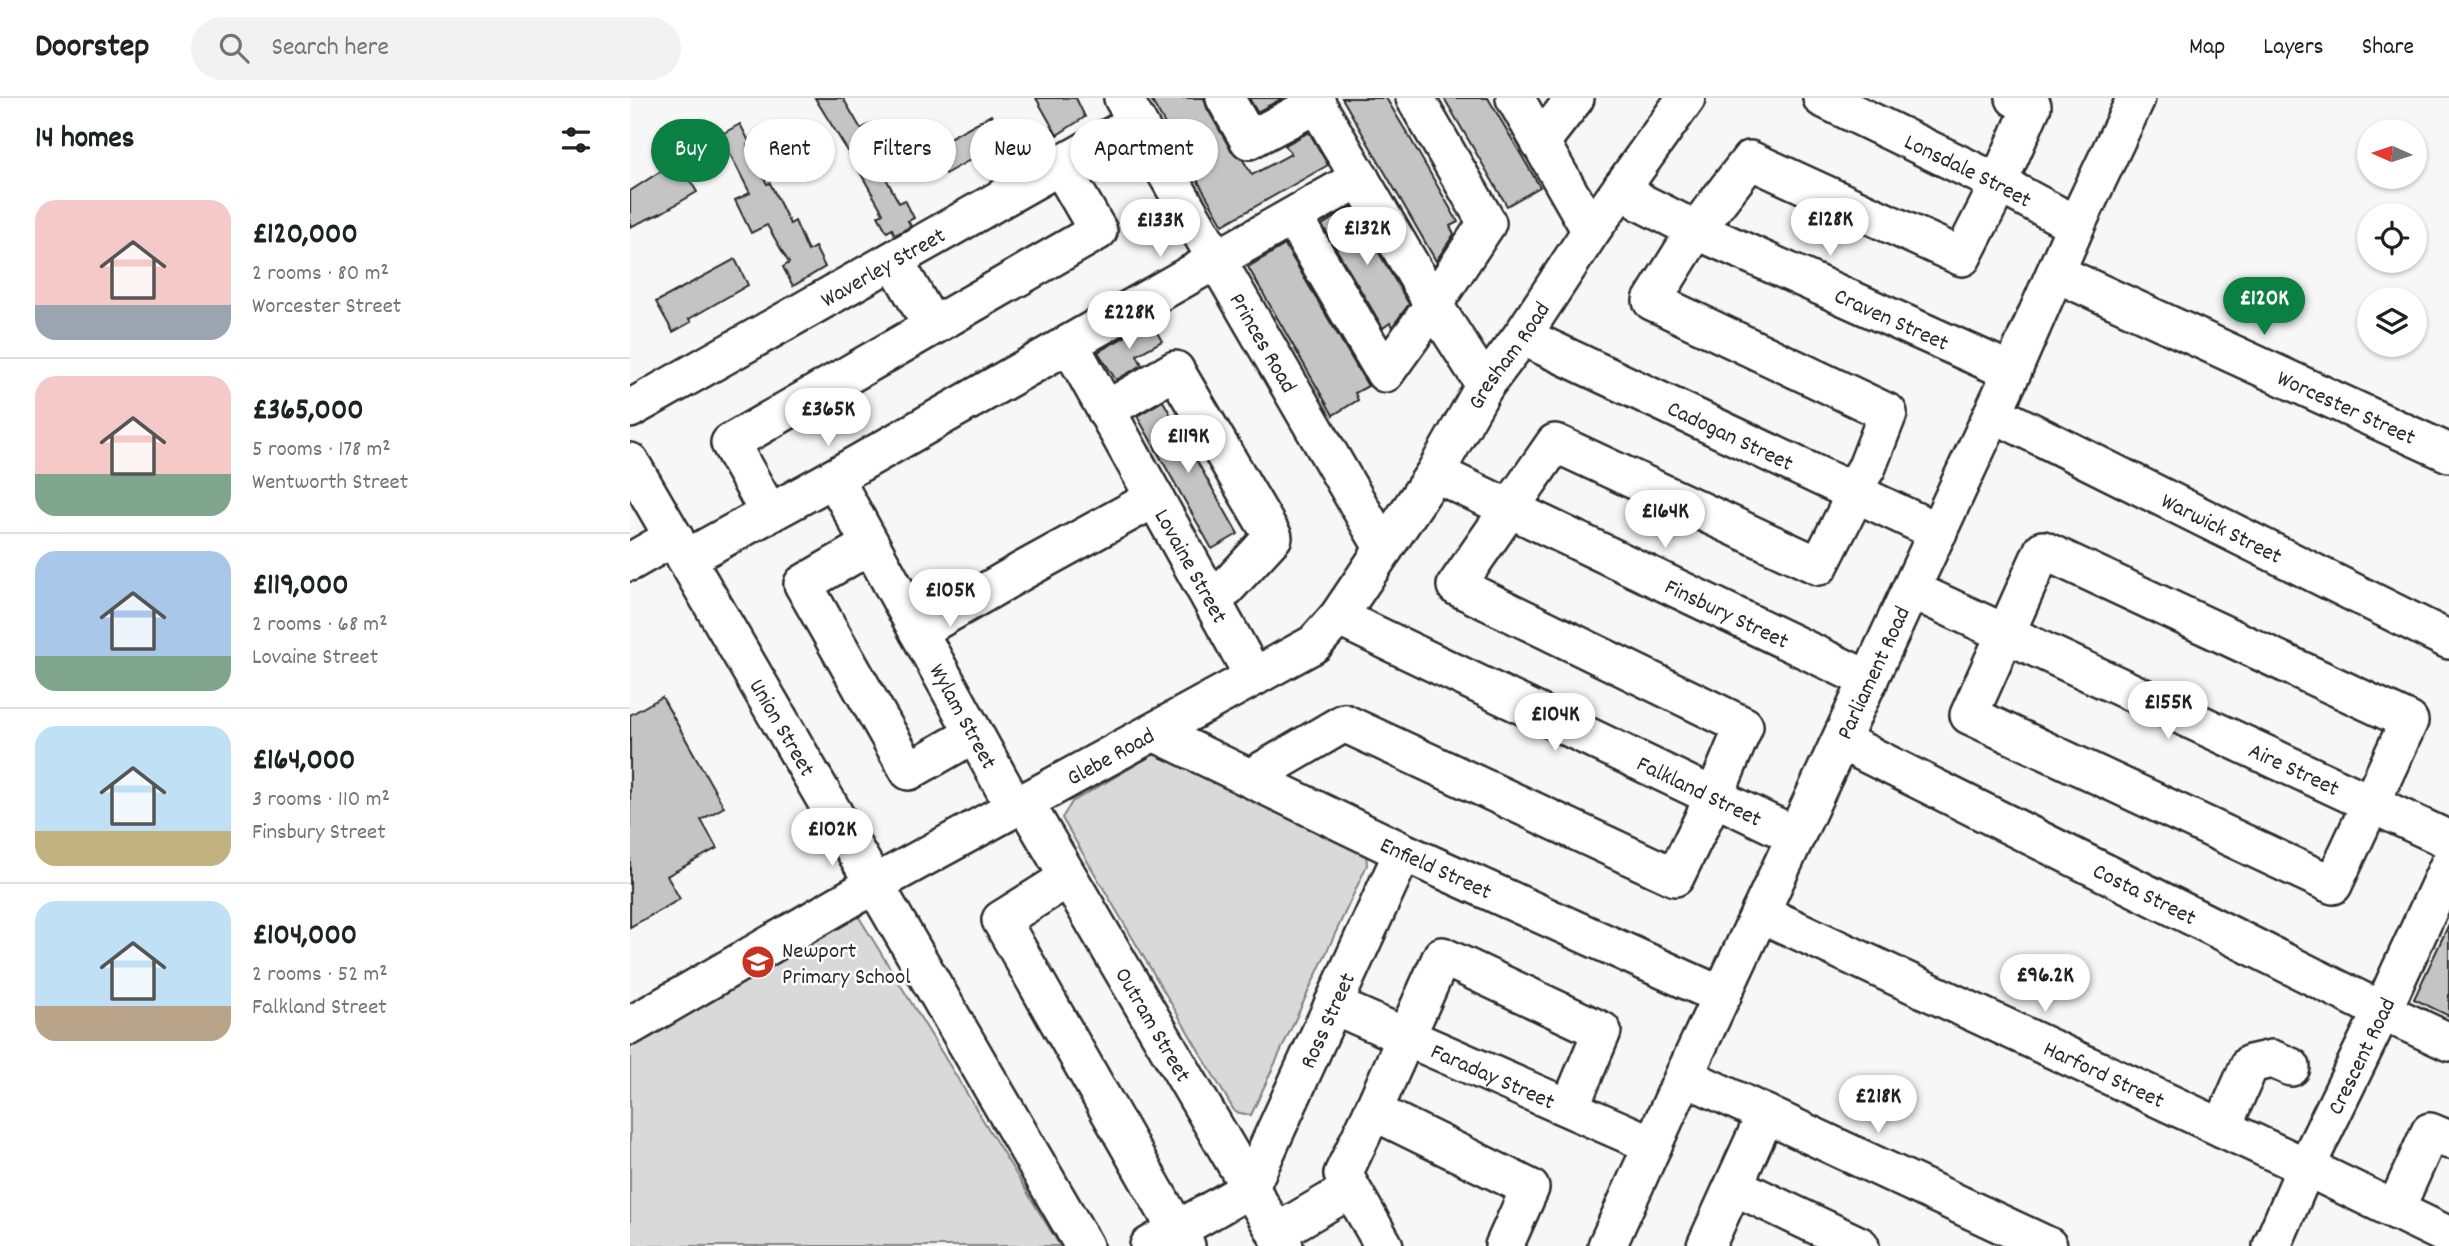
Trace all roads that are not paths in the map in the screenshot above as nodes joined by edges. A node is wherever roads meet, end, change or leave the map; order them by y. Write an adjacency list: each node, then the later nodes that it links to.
1 (1225, 98): 9 (street)
2 (1415, 98): 23 (street)
3 (1515, 98): 11 (street)
4 (1575, 98): 11 (street)
5 (1685, 98): 15 (street, Gresham Road)
6 (1822, 98): 14 (street, Lonsdale Street)
7 (2015, 98): 14 (street)
8 (2136, 98): 17 (street, Parliament Road)
9 (1315, 101): 13 (street)
10 (1130, 110): 12 (street, Waverley Street); 21 (street, Princes Road)
11 (1540, 142): 19 (street)
12 (1060, 165): 20 (street, Waverley Street); 24 (street)
13 (1360, 178): 16 (street); 23 (street)
14 (1998, 183): 17 (street, Lonsdale Street); 18 (street)
15 (1622, 187): 18 (street, Craven Street); 19 (street, Gresham Road)
16 (1293, 217): 21 (street); 23 (street)
17 (2076, 225): 22 (street, Parliament Road)
18 (1696, 230): 27 (street, Craven Street); 36 (street)
19 (1591, 231): 25 (street, Gresham Road)
20 (905, 253): 24 (street); 29 (street, Waverley Street)
21 (1216, 260): 26 (street); 43 (street, Princes Road)
22 (2056, 273): 27 (street, Parliament Road); 32 (street, Worcester Street)
23 (1433, 304): 28 (street)
24 (932, 326): 39 (street)
25 (1522, 336): 28 (street, Gresham Road); 36 (street, Cadogan Street)
26 (1070, 345): 30 (street, Lovaine Street); 35 (street)
27 (2012, 372): 31 (street, Parliament Road)
28 (1485, 385): 34 (street, Gresham Road)
29 (630, 409)
30 (1106, 410): 37 (street, Lovaine Street); 46 (street)
31 (1993, 412): 40 (street, Parliament Road); 50 (street, Warwick Street)
32 (2449, 453)
33 (630, 462): 42 (street, Union Street)
34 (1435, 473): 38 (street, Finsbury Street); 43 (street, Gresham Road)
35 (834, 478): 39 (street); 41 (street, Wylam Street)
36 (1853, 490): 38 (street); 40 (street, Cadogan Street)
37 (1155, 498): 46 (street, Lovaine Street); 48 (street)
38 (1509, 508): 52 (street, Finsbury Street); 57 (street)
39 (754, 521): 42 (street)
40 (1938, 532): 45 (street, Parliament Road)
41 (870, 545): 48 (street, Wylam Street); 54 (street)
42 (680, 548): 44 (street); 65 (street, Union Street)
43 (1384, 549): 47 (street, Gresham Road)
44 (630, 562)
45 (1912, 590): 49 (street, Aire Street); 52 (street, Parliament Road)
46 (1213, 602): 51 (street, Lovaine Street)
47 (1338, 617): 51 (street, Glebe Road); 57 (street, Falkland Street)
48 (918, 631): 54 (street, Wylam Street)
49 (2006, 634): 58 (street, Aire Street); 58 (street); 58 (street)
50 (2449, 640)
51 (1254, 677): 53 (street, Glebe Road)
52 (1869, 680): 55 (street, Parliament Road)
53 (1154, 732): 56 (street, Enfield Street); 59 (street, Glebe Road)
54 (974, 734): 59 (street, Wylam Street)
55 (1841, 740): 60 (street, Parliament Road); 69 (street, Costa Street)
56 (1250, 778): 57 (street); 62 (street, Enfield Street)
57 (1714, 797): 60 (street, Falkland Street)
58 (2371, 803): 61 (street, Aire Street)
59 (1020, 805): 64 (street, Outram Street); 65 (street, Glebe Road)
60 (1796, 836): 66 (street, Parliament Road)
61 (2449, 840)
62 (1403, 852): 67 (street, Enfield Street); 68 (street, Ross Street)
63 (2449, 865): 69 (street, Crescent Road)
64 (1068, 878): 83 (street, Outram Street); 88 (street)
65 (875, 884): 70 (street, Glebe Road); 90 (street, Union Street)
66 (1760, 914): 67 (street, Parliament Road); 78 (street, Harford Street)
67 (1722, 996): 74 (street, Parliament Road)
68 (1333, 1005): 71 (street, Faraday Street); 83 (street, Ross Street)
69 (2382, 1011): 72 (street, Costa Street); 81 (street, Crescent Road)
70 (630, 1026)
71 (1405, 1036): 75 (street, Faraday Street); 75 (street); 76 (street)
72 (2449, 1042)
73 (2291, 1067): 78 (street)
74 (1684, 1076): 77 (street); 80 (street, Parliament Road)
75 (1570, 1107): 80 (street, Faraday Street)
76 (1373, 1111): 84 (street); 92 (street)
77 (1766, 1114): 82 (street); 95 (street)
78 (2222, 1128): 81 (street, Harford Street)
79 (2449, 1140): 85 (street)
80 (1653, 1145): 89 (street, Parliament Road)
81 (2306, 1167): 85 (street, Harford Street); 96 (street, Crescent Road)
82 (1734, 1186): 93 (street); 94 (street)
83 (1249, 1189): 87 (street, Outram Street); 88 (street)
84 (1351, 1189): 87 (street); 91 (street)
85 (2395, 1210): 86 (street, Harford Street)
86 (2449, 1236)
87 (1280, 1240)
88 (1171, 1241)
89 (1619, 1242)
90 (1084, 1246)
91 (1384, 1246)
92 (1504, 1246)
93 (1706, 1246)
94 (1860, 1246)
95 (2048, 1246)
96 (2272, 1246)

